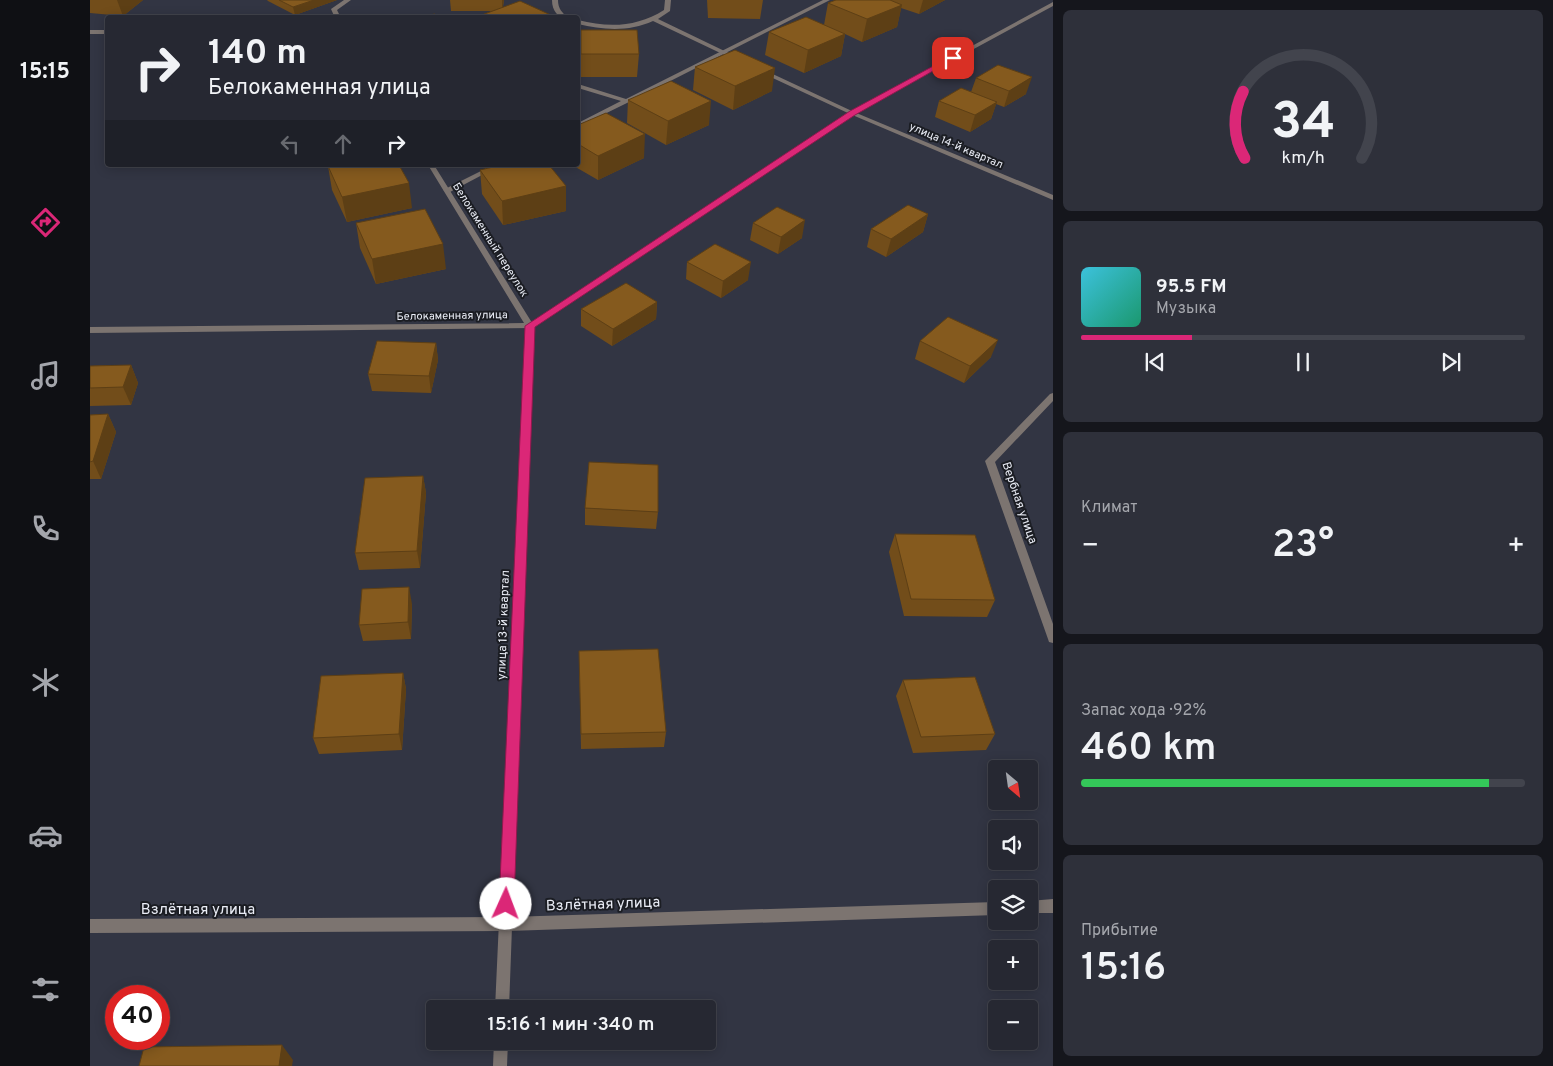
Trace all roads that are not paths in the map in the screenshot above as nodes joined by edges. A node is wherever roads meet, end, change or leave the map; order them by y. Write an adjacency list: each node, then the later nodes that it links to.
1 (348, 0): 6 (street)
2 (555, 0): 7 (street)
3 (668, 0): 8 (street)
4 (827, 0): 12 (street)
5 (1053, 4): 17 (street)
6 (337, 15)
7 (562, 15)
8 (655, 20): 9 (street); 12 (street)
9 (580, 23)
10 (90, 32): 11 (street)
11 (105, 32)
12 (723, 53): 13 (street); 16 (street)
13 (740, 61)
14 (757, 69): 17 (street, улица 14-й квартал)
15 (580, 87): 16 (street)
16 (627, 101): 18 (street)
17 (852, 113): 22 (street, улица 14-й квартал); 23 (street)
18 (580, 124)
19 (432, 167): 21 (street, Белокаменный переулок)
20 (494, 167): 21 (street)
21 (447, 190): 23 (street, Белокаменный переулок)
22 (1053, 198)
23 (530, 326): 24 (street, Белокаменная улица); 30 (street, улица 13-й квартал)
24 (90, 330)
25 (1053, 396): 26 (street, Вербная улица)
26 (1053, 639)
27 (1053, 906): 28 (street)
28 (1038, 907)
29 (988, 908): 30 (street, Взлётная улица)
30 (506, 924): 31 (street, Взлётная улица); 32 (street, улица 13-й квартал)
31 (90, 926)
32 (502, 1000)
33 (501, 1050): 34 (street)
34 (500, 1066)

